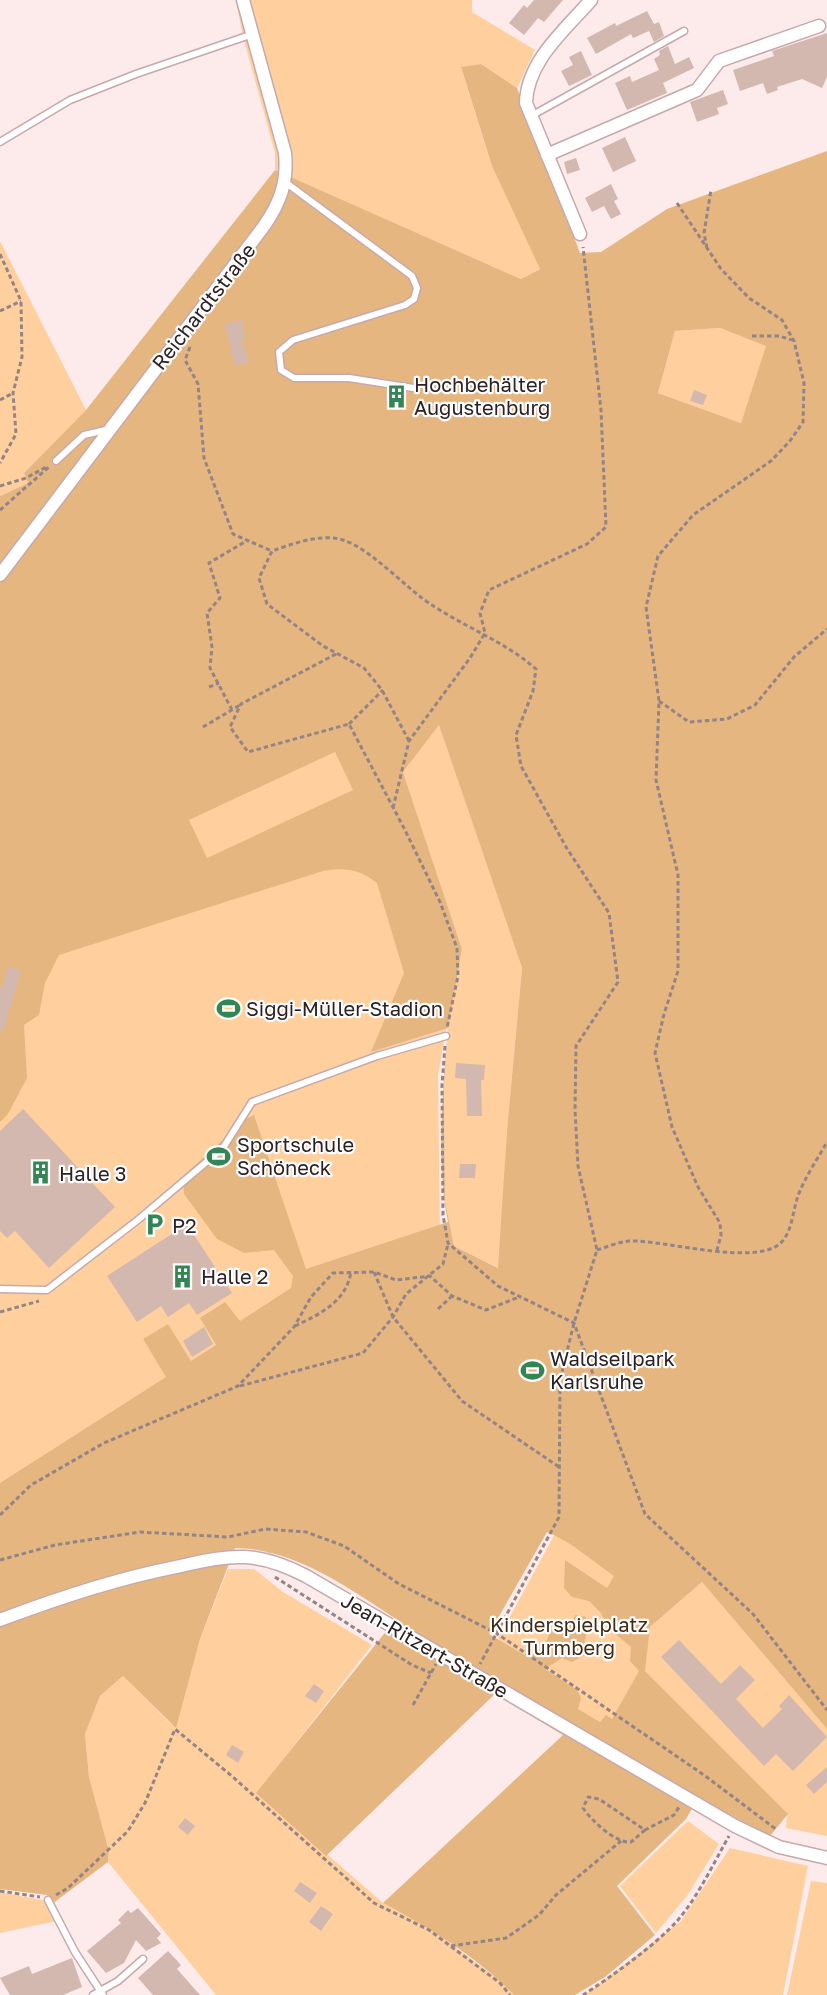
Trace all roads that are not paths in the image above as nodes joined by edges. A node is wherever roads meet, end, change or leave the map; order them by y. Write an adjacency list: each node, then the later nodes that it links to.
1 (243, 0): 5 (street, Reichardtstraße)
2 (591, 0): 6 (street)
3 (819, 26): 8 (street)
4 (684, 31): 6 (lane)
5 (254, 34): 7 (lane); 9 (street, Reichardtstraße)
6 (531, 116): 8 (street)
7 (0, 142)
8 (547, 155): 10 (street)
9 (285, 182): 11 (lane); 12 (street, Reichardtstraße)
10 (580, 234)
11 (413, 388)
12 (110, 428): 13 (lane); 14 (street, Reichardtstraße)
13 (53, 463)
14 (0, 575)
15 (446, 1036): 16 (lane)
16 (0, 1289)
17 (0, 1620): 18 (street, Jean-Ritzert-Straße)
18 (827, 1858)
19 (48, 1900): 21 (lane)
20 (143, 1959): 21 (lane)
21 (102, 1993): 22 (lane)
22 (93, 1995)

